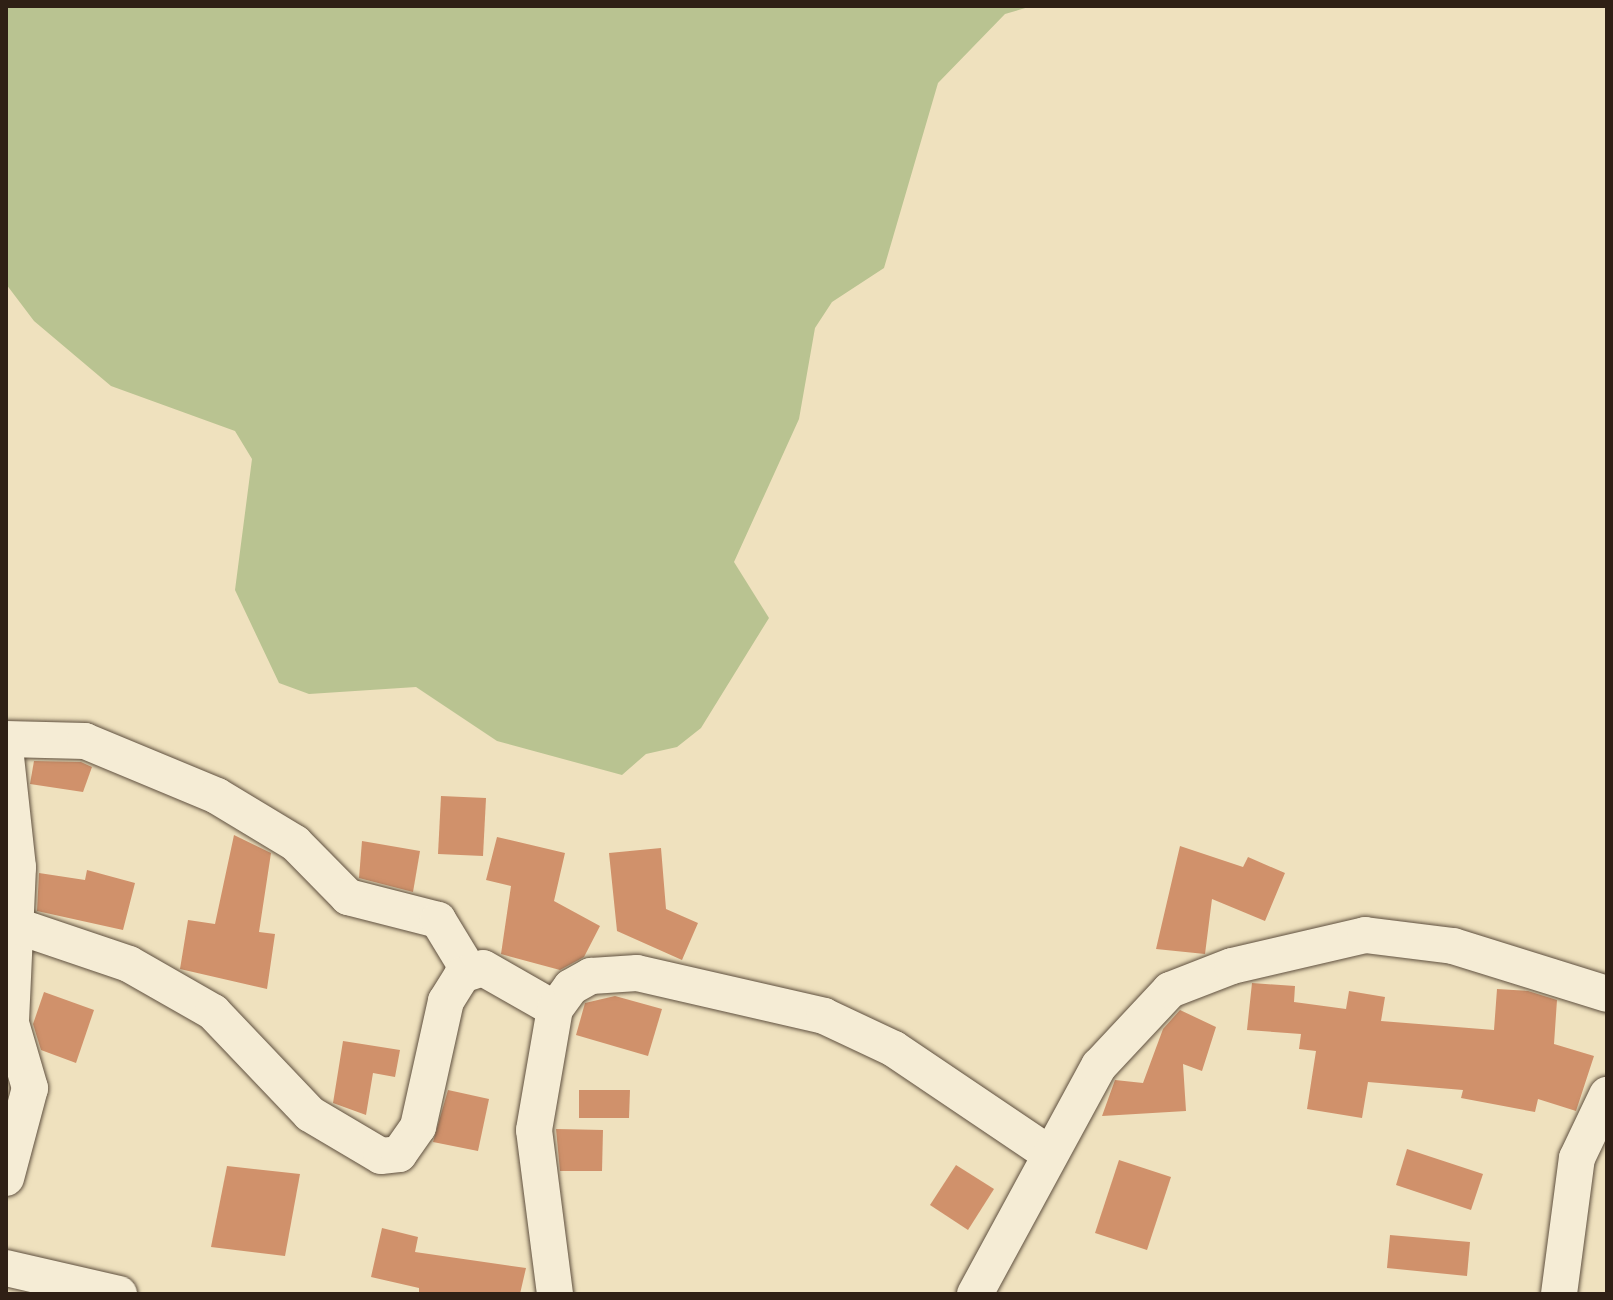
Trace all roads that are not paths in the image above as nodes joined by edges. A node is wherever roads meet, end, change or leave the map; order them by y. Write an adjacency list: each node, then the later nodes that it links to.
1 (6, 739): 4 (street)
2 (6, 757): 3 (street)
3 (17, 926): 4 (street); 9 (street)
4 (469, 971): 6 (street)
5 (1607, 994): 8 (street)
6 (555, 1009): 8 (street); 12 (street)
7 (1607, 1095): 14 (street)
8 (1048, 1153): 13 (street)
9 (6, 1178)
10 (23, 1279): 11 (street)
11 (119, 1294)
12 (555, 1294)
13 (975, 1294)
14 (1559, 1294)

